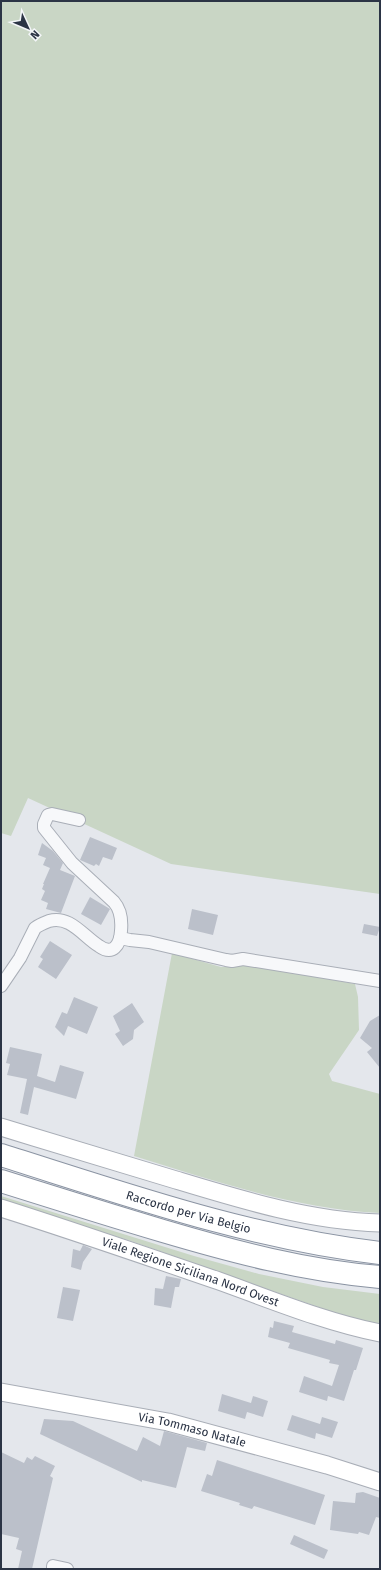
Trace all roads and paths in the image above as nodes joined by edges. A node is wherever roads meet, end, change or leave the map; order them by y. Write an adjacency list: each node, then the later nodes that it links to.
1 (79, 820): 2 (street)
2 (120, 938): 3 (street); 4 (street)
3 (380, 981)
4 (1, 986)
5 (1, 1127): 9 (street)
6 (1, 1155): 10 (highway, Raccordo per Via Belgio)
7 (1, 1180): 11 (highway, Raccordo per Via Belgio)
8 (1, 1208): 12 (street, Viale Regione Siciliana Nord Ovest)
9 (380, 1223)
10 (380, 1253)
11 (380, 1277)
12 (380, 1333)
13 (1, 1392): 14 (street, Via Tommaso Natale)
14 (380, 1482)
15 (53, 1567): 16 (street)
16 (67, 1569)

